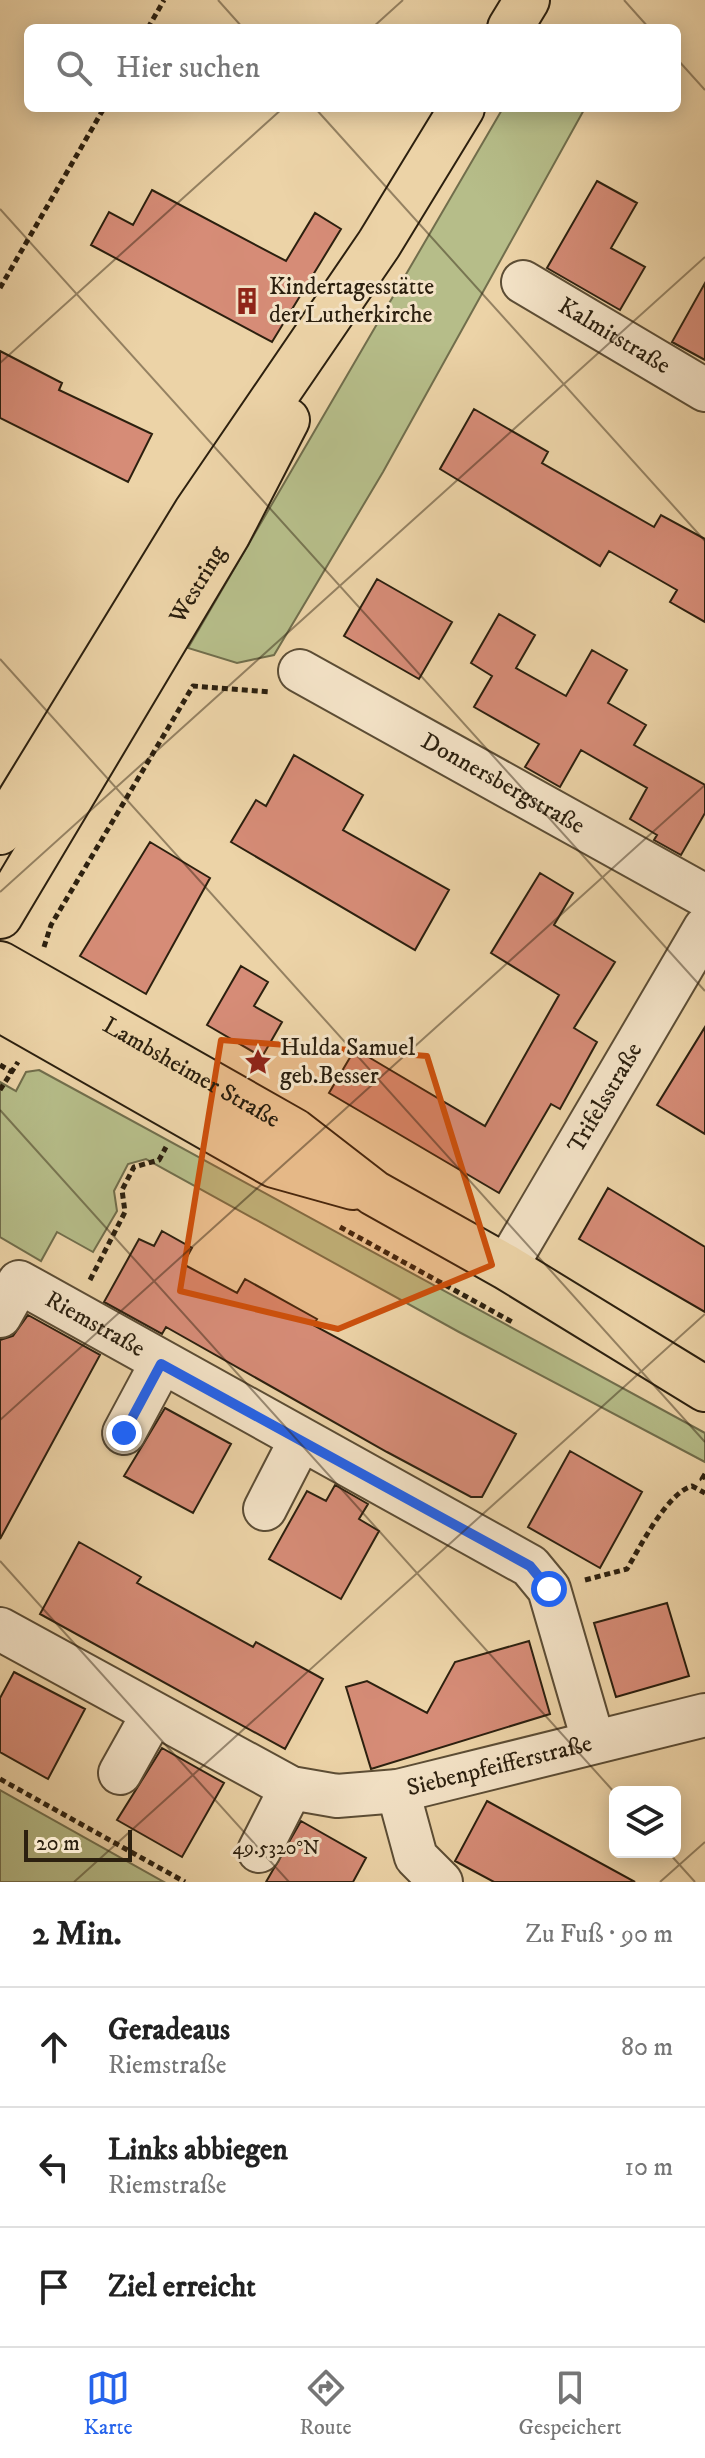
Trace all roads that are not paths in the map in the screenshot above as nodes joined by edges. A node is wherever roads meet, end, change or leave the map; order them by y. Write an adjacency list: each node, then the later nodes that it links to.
1 (527, 0): 2 (main road)
2 (512, 24)
3 (460, 112): 4 (main road, Westring)
4 (379, 244): 8 (main road, Westring); 10 (main road, Westring)
5 (523, 282): 6 (street, Kalmitstraße)
6 (705, 390)
7 (300, 671): 9 (street, Donnersbergstraße)
8 (0, 832)
9 (705, 896)
10 (0, 916)
11 (705, 928): 15 (street, Trifelsstraße)
12 (0, 964): 14 (main road, Lambsheimer Straße)
13 (0, 1009): 14 (main road, Lambsheimer Straße)
14 (374, 1193): 15 (main road, Lambsheimer Straße)
15 (506, 1267): 18 (main road, Lambsheimer Straße)
16 (0, 1316): 17 (street, Riemstraße)
17 (161, 1364): 19 (street, Riemstraße); 20 (street, Riemstraße)
18 (705, 1389)
19 (124, 1433)
20 (300, 1441): 21 (street); 25 (street, Riemstraße)
21 (265, 1509)
22 (4, 1641): 23 (street, Siebenpfeifferstraße)
23 (153, 1714): 26 (street); 27 (street, Siebenpfeifferstraße)
24 (705, 1715): 25 (street, Siebenpfeifferstraße)
25 (593, 1740): 28 (street, Siebenpfeifferstraße)
26 (120, 1773)
27 (291, 1788): 28 (street, Siebenpfeifferstraße); 29 (street)
28 (398, 1791): 30 (street)
29 (259, 1851)
30 (441, 1882)

